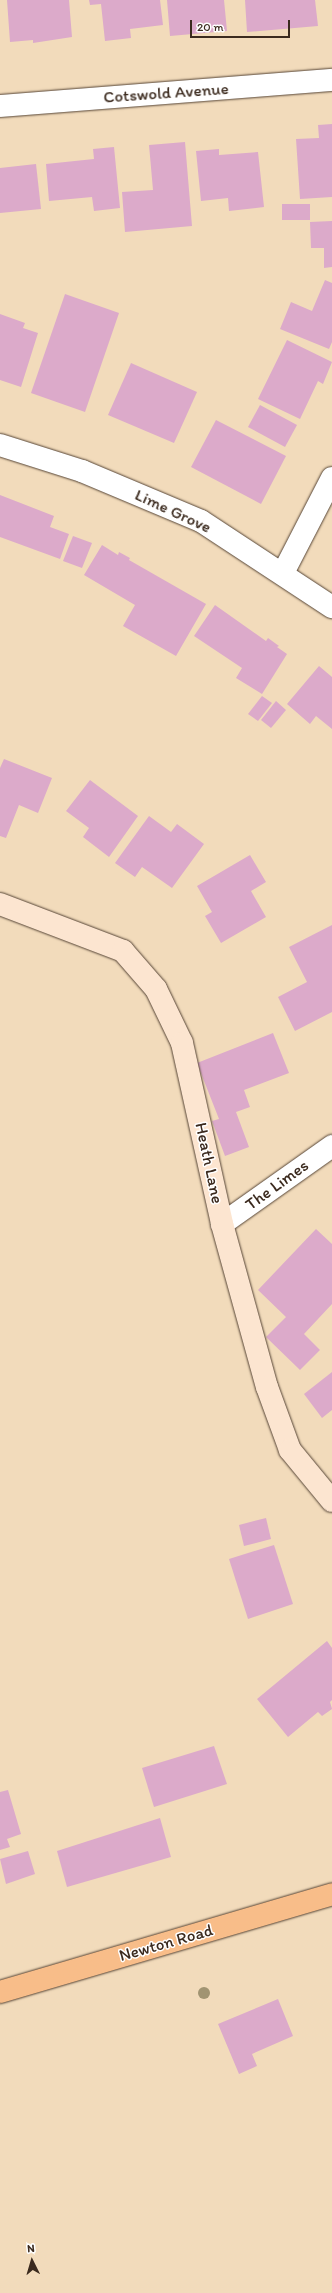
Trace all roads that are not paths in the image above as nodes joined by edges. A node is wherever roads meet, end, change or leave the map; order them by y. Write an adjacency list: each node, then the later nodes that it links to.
1 (332, 80): 2 (street, Cotswold Avenue)
2 (0, 106)
3 (0, 445): 5 (street, Lime Grove)
4 (332, 478): 5 (street)
5 (283, 573): 6 (street, Lime Grove)
6 (332, 607)
7 (0, 904): 9 (street, Heath Lane)
8 (332, 1146): 9 (street, The Limes)
9 (222, 1224): 10 (street, Heath Lane)
10 (332, 1501)
11 (332, 1894): 12 (main road, Newton Road)
12 (0, 1992)

